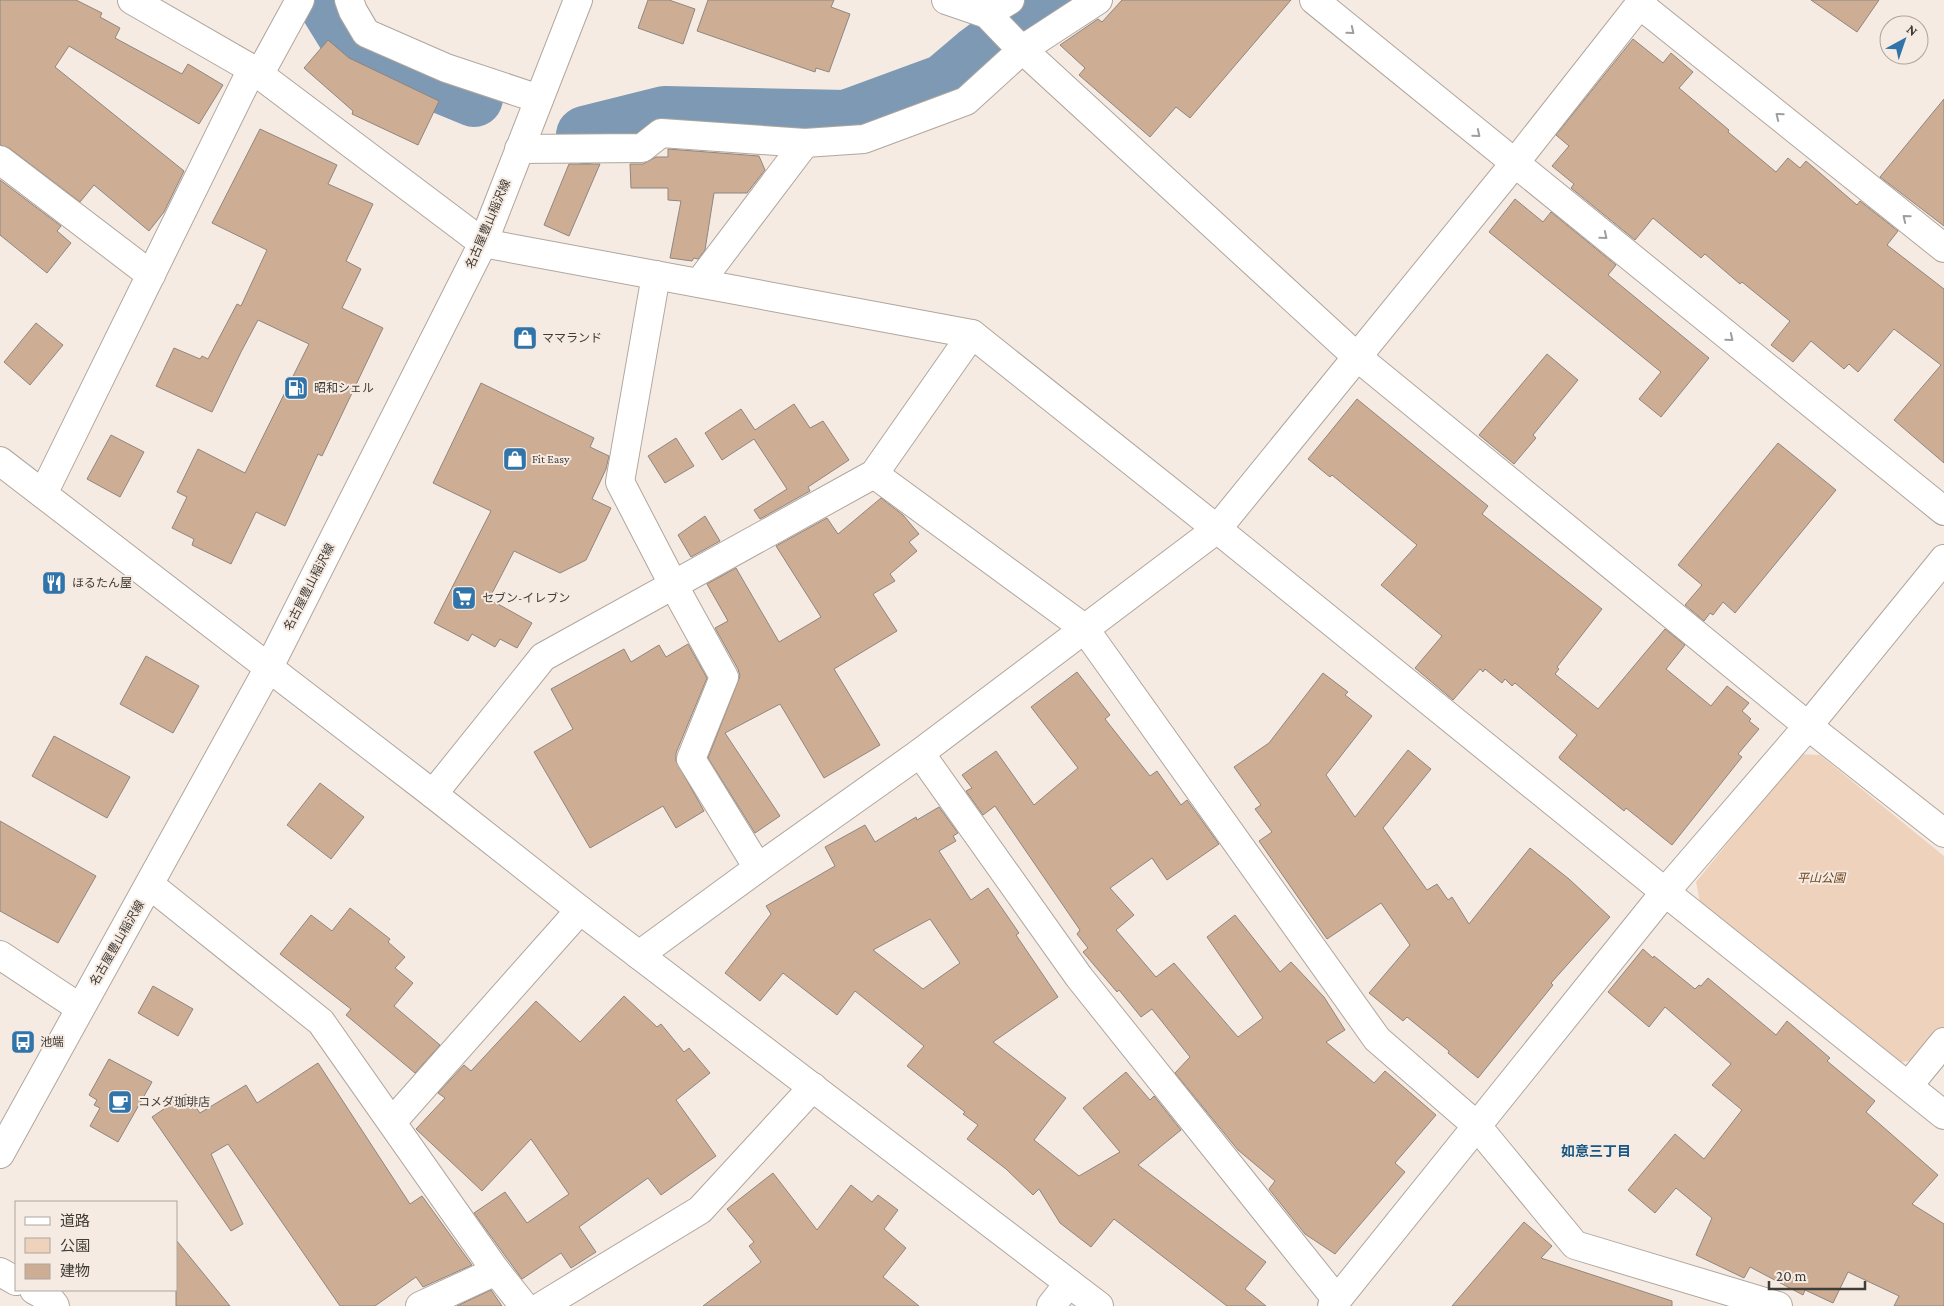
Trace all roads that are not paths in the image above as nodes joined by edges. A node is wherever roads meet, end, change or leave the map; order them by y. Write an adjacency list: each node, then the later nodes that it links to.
1 (132, 0): 11 (street)
2 (300, 0): 11 (street)
3 (348, 0): 12 (street)
4 (578, 0): 12 (street, 名古屋豊山稲沢線)
5 (946, 0): 10 (street)
6 (1010, 0): 10 (street)
7 (1098, 0): 10 (street)
8 (1314, 0): 16 (street, one-way to 16)
9 (1641, 2): 16 (street); 18 (street, one-way to 9)
10 (1005, 32): 13 (street); 23 (street)
11 (256, 72): 17 (street); 20 (street)
12 (539, 99): 14 (street, 名古屋豊山稲沢線)
13 (805, 143): 14 (street); 21 (street)
14 (519, 149): 17 (street, 名古屋豊山稲沢線)
15 (0, 160): 20 (street)
16 (1514, 164): 23 (street); 27 (street, one-way to 27)
17 (483, 243): 19 (street); 32 (street, 名古屋豊山稲沢線)
18 (1944, 248)
19 (656, 275): 21 (street); 30 (street)
20 (151, 276): 26 (street)
21 (699, 283): 22 (street)
22 (972, 334): 25 (street); 28 (street)
23 (1356, 356): 28 (street); 33 (street)
24 (0, 461): 26 (street)
25 (874, 474): 30 (street); 31 (street)
26 (43, 494): 32 (street)
27 (1944, 511)
28 (1217, 529): 31 (street); 39 (street)
29 (1944, 559): 33 (street)
30 (674, 586): 35 (street); 37 (street)
31 (1084, 628): 34 (street); 49 (street)
32 (268, 669): 35 (street); 38 (street, 名古屋豊山稲沢線)
33 (1808, 726): 36 (street); 39 (street)
34 (920, 753): 37 (street); 56 (street)
35 (433, 794): 40 (street)
36 (1944, 833)
37 (758, 868): 42 (street)
38 (150, 885): 43 (street, 名古屋豊山稲沢線); 48 (street)
39 (1665, 892): 45 (street); 49 (street)
40 (580, 910): 42 (street); 48 (street)
41 (0, 955): 43 (street)
42 (639, 955): 46 (street)
43 (80, 1008): 50 (street, 名古屋豊山稲沢線)
44 (1944, 1042): 45 (street)
45 (1908, 1086): 47 (street)
46 (813, 1087): 54 (street); 60 (street)
47 (1944, 1115)
48 (392, 1122): 51 (street)
49 (1476, 1125): 56 (street); 63 (street)
50 (0, 1154)
51 (496, 1271): 58 (street); 59 (street)
52 (0, 1272): 53 (street)
53 (15, 1280)
54 (1069, 1283): 61 (street); 62 (street)
55 (36, 1291): 57 (street)
56 (1334, 1303)
57 (55, 1306)
58 (420, 1306)
59 (524, 1306)
60 (542, 1306)
61 (1050, 1306)
62 (1099, 1306)
63 (1778, 1306)

